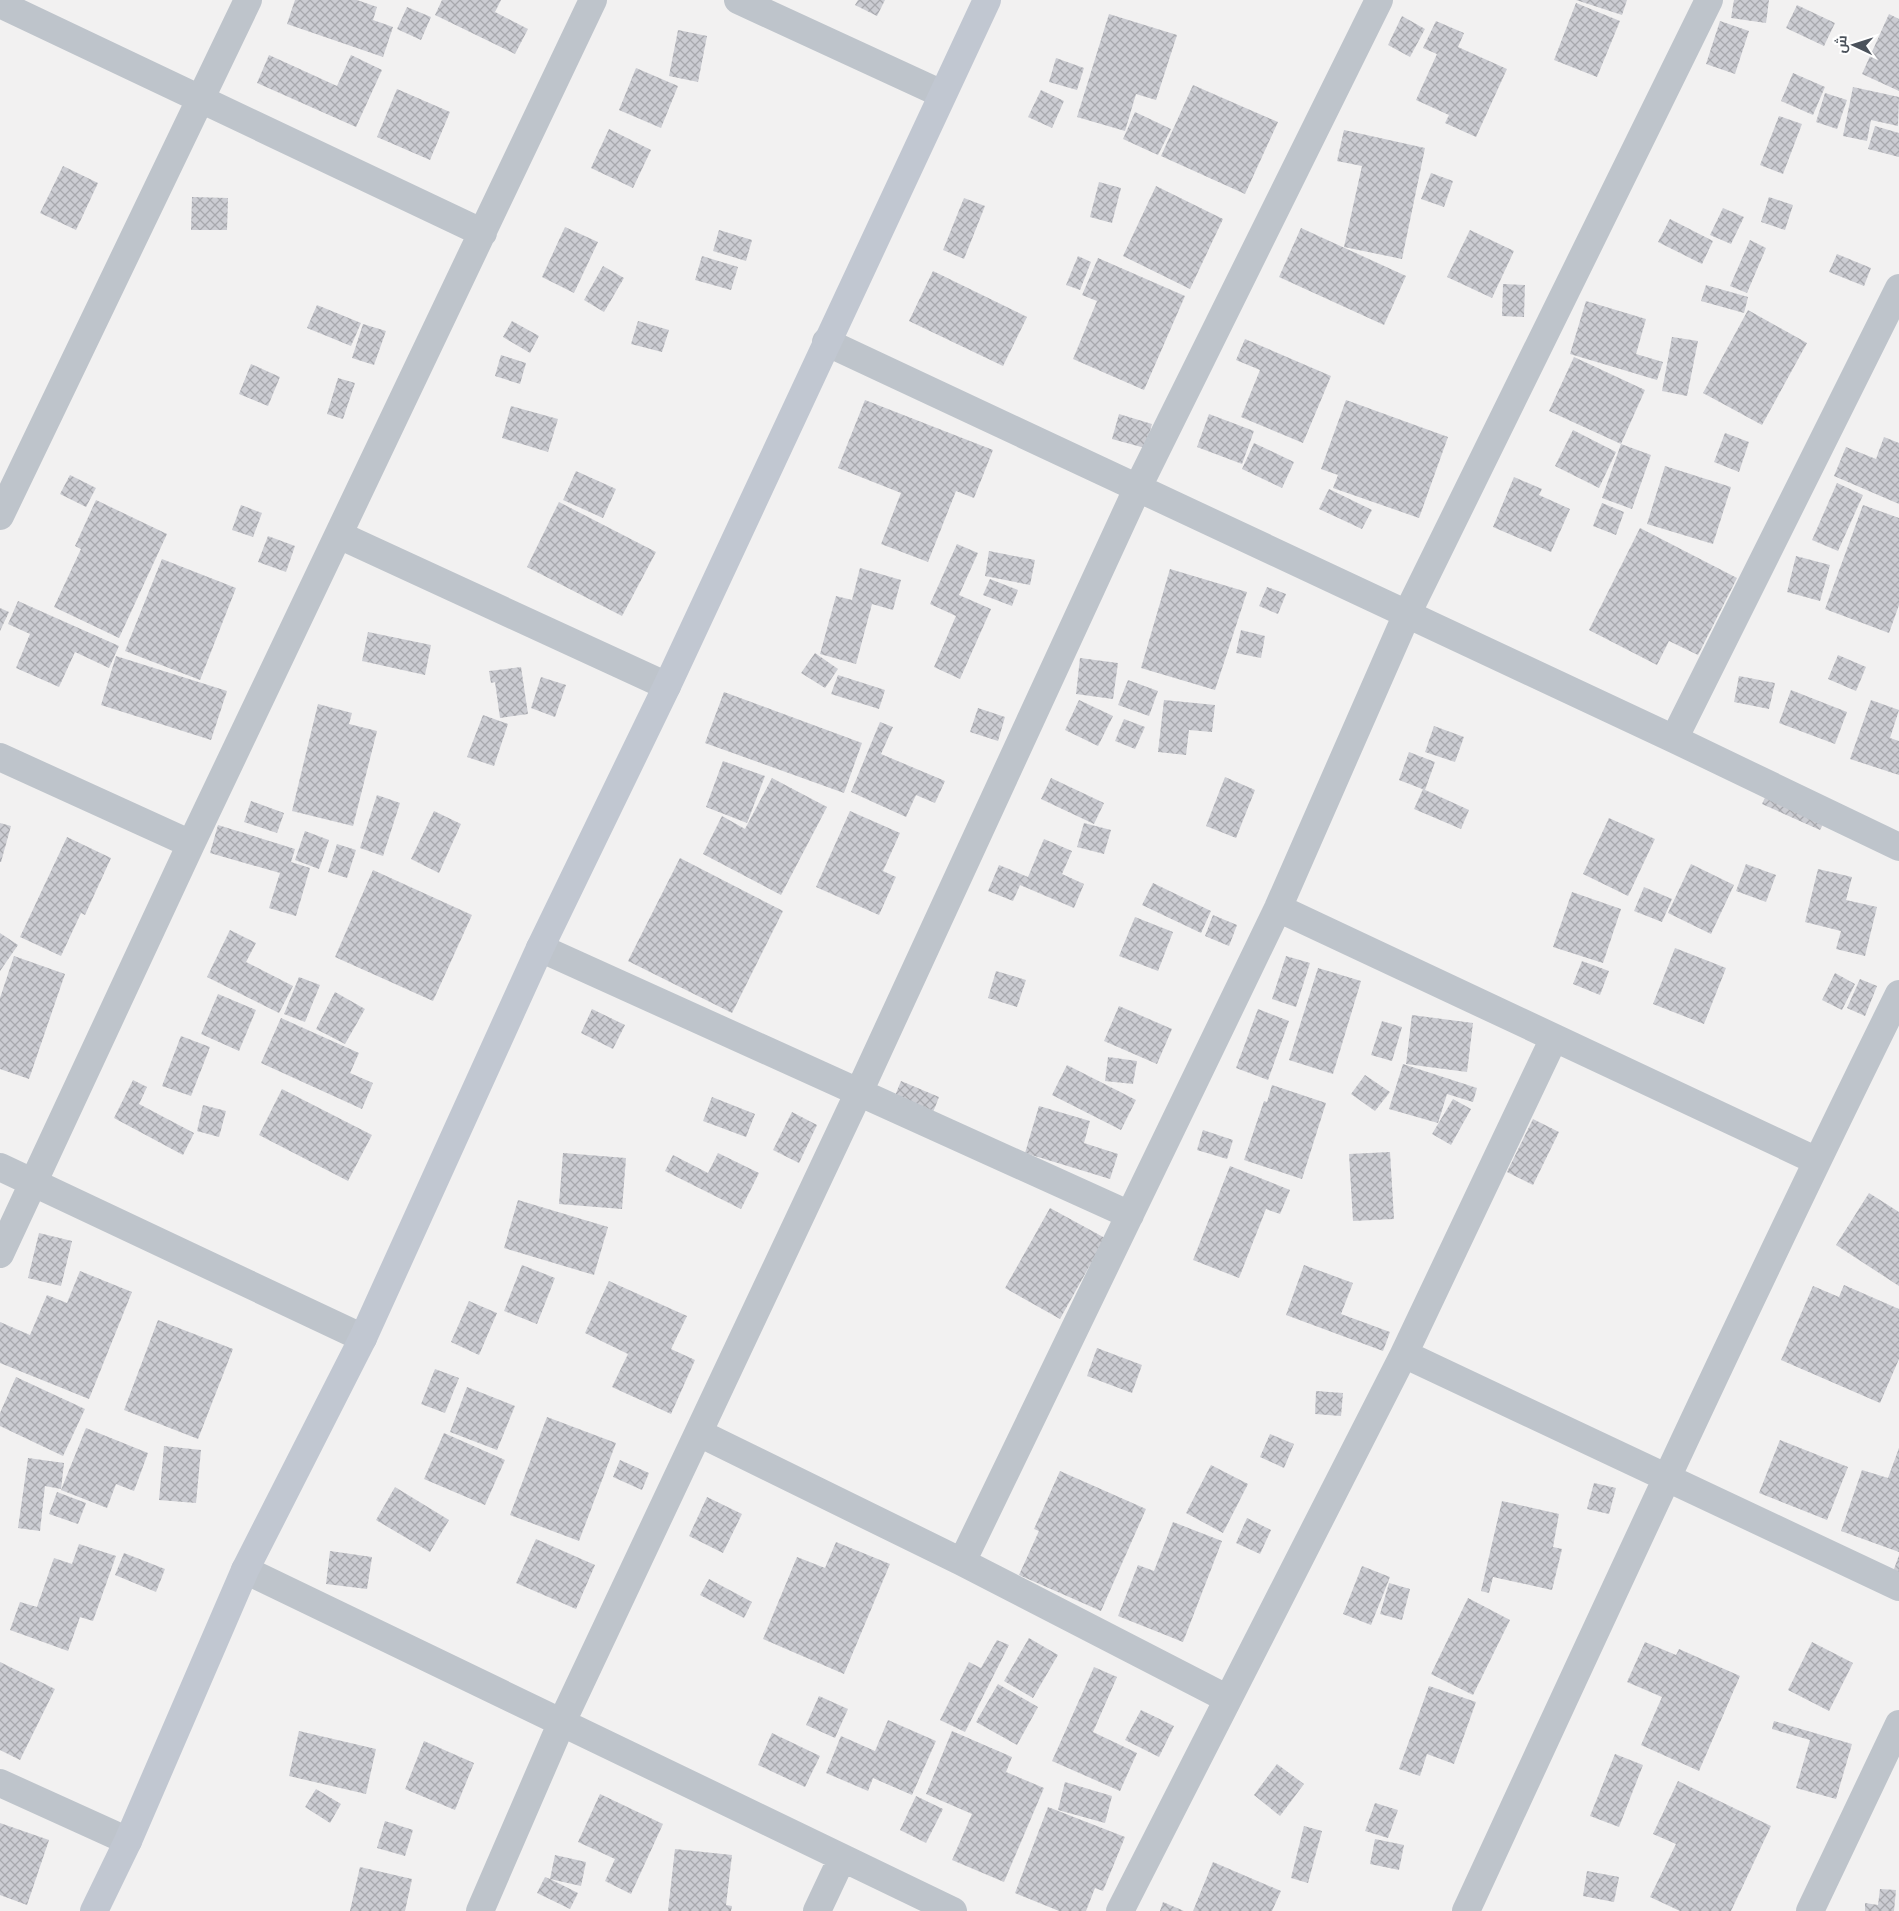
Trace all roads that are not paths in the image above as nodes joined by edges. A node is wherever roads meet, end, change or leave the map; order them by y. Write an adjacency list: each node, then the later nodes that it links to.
1 (248, 0): 9 (street)
2 (593, 0): 10 (street)
3 (738, 0): 8 (street)
4 (986, 0): 8 (street)
5 (1379, 0): 13 (street)
6 (1709, 0): 16 (street)
7 (0, 4): 9 (street)
8 (942, 94): 12 (street)
9 (200, 99): 10 (street); 14 (street)
10 (482, 233): 15 (street)
11 (1899, 288): 18 (street)
12 (826, 342): 13 (street); 17 (street)
13 (1138, 487): 16 (street); 26 (street)
14 (0, 516)
15 (339, 535): 17 (street); 20 (street)
16 (1407, 614): 18 (street); 22 (street)
17 (667, 686): 23 (street)
18 (1674, 739): 21 (street)
19 (0, 757): 20 (street)
20 (191, 844): 29 (street)
21 (1899, 847)
22 (1278, 908): 25 (street); 30 (street)
23 (540, 948): 26 (street); 32 (street)
24 (1899, 994): 27 (street)
25 (1554, 1038): 27 (street); 33 (street)
26 (859, 1092): 30 (street); 34 (street)
27 (1817, 1161): 35 (street)
28 (0, 1167): 29 (street)
29 (34, 1183): 31 (street); 32 (street)
30 (1130, 1215): 36 (street)
31 (0, 1254)
32 (363, 1338): 37 (street)
33 (1404, 1354): 35 (street); 39 (street)
34 (699, 1433): 36 (street); 40 (street)
35 (1667, 1477): 38 (street); 50 (street)
36 (962, 1562): 39 (street)
37 (245, 1570): 40 (street); 43 (street)
38 (1899, 1588)
39 (1228, 1699): 49 (street)
40 (561, 1724): 44 (street); 46 (street)
41 (1899, 1724): 51 (street)
42 (0, 1783): 43 (street)
43 (128, 1841): 45 (street)
44 (842, 1858): 47 (street); 48 (street)
45 (94, 1911)
46 (480, 1911)
47 (817, 1911)
48 (953, 1911)
49 (1120, 1911)
50 (1466, 1911)
51 (1810, 1911)

